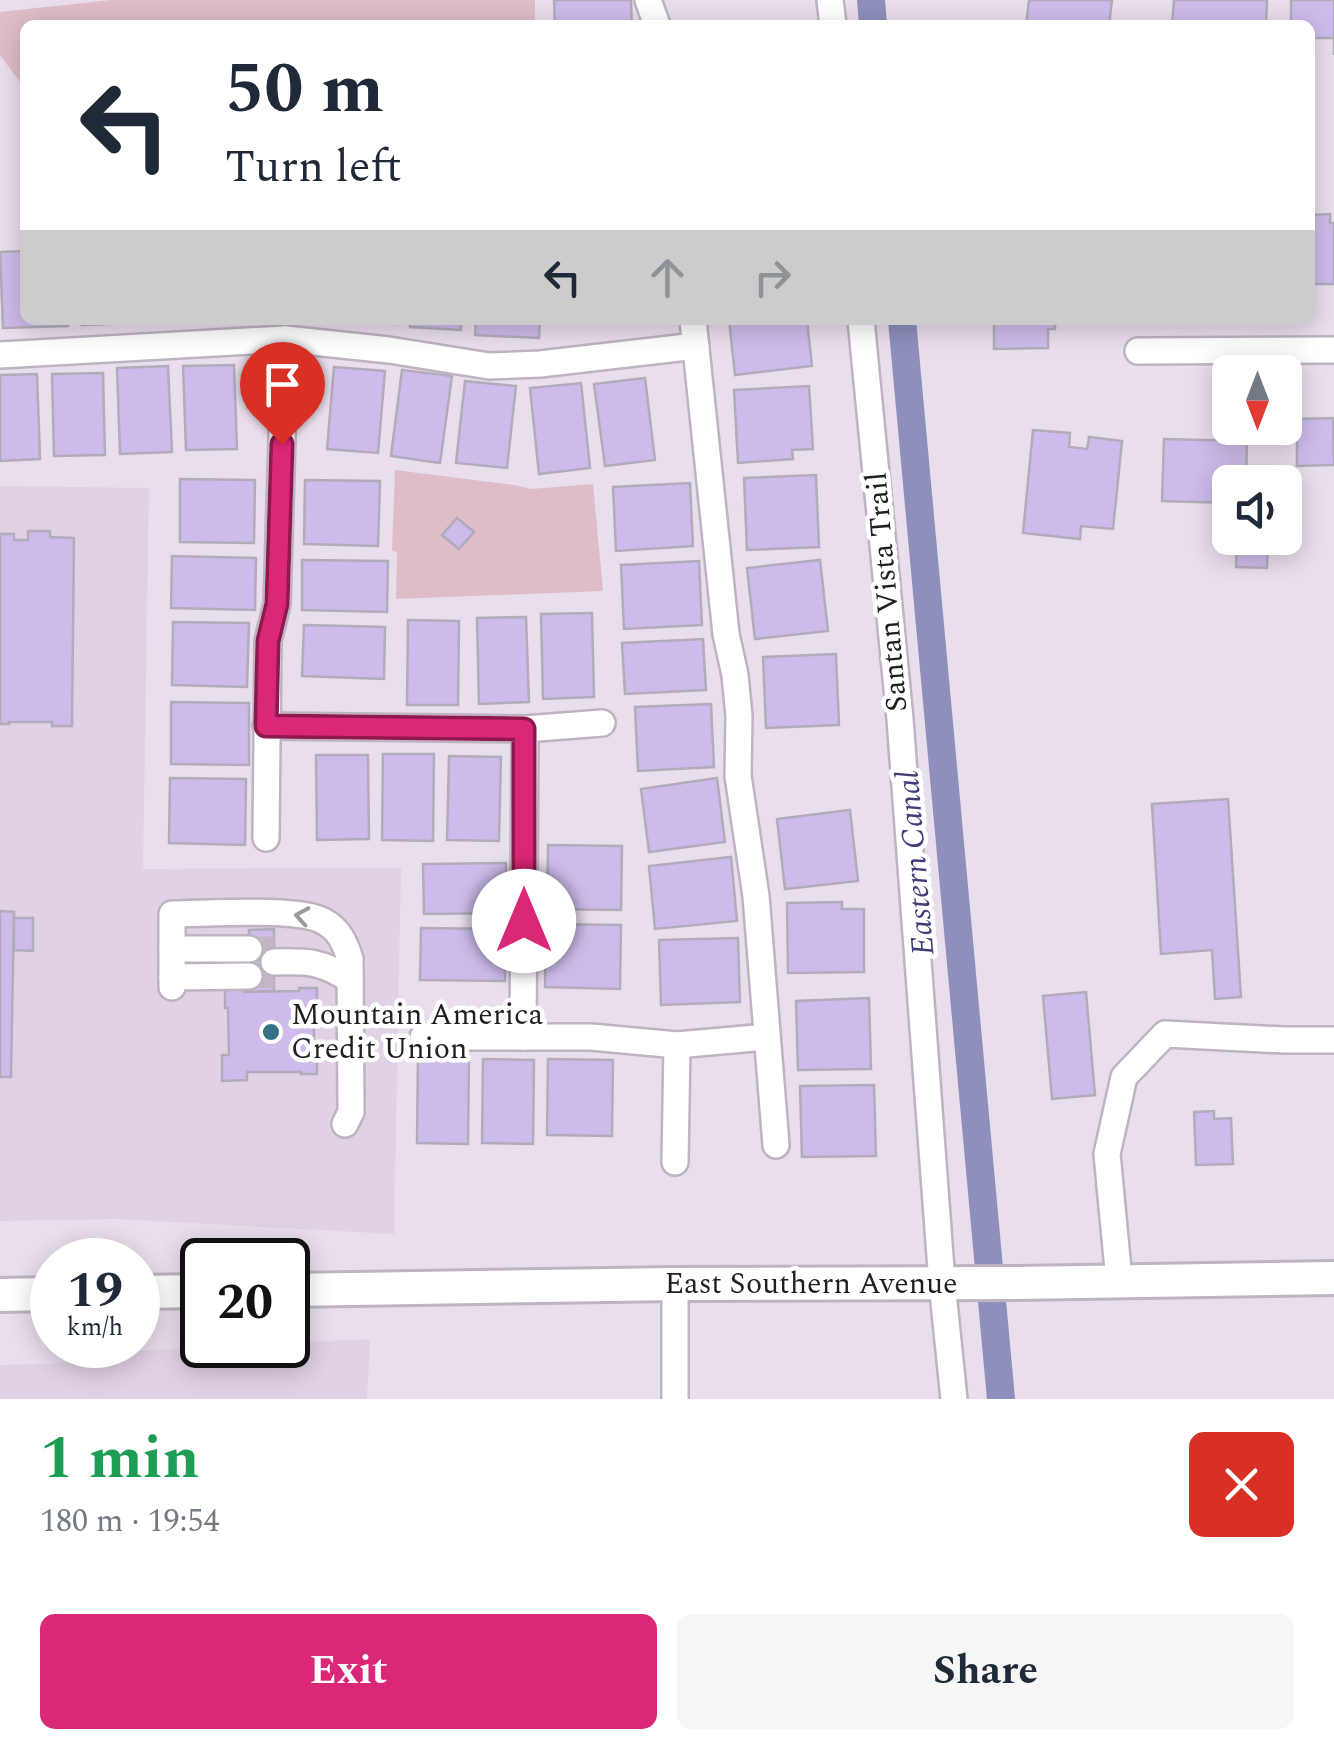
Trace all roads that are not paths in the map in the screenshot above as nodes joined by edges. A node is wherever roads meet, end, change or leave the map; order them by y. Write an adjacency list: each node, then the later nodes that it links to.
1 (861, 325): 22 (street, Santan Vista Trail)
2 (694, 333): 3 (street); 14 (street)
3 (285, 340): 6 (street); 8 (street)
4 (1334, 350): 5 (street)
5 (1138, 351)
6 (0, 355)
7 (602, 724): 9 (street)
8 (266, 726): 9 (street); 10 (street)
9 (524, 729): 13 (street)
10 (266, 838)
11 (350, 980): 11 (street, one-way to 11); 17 (street)
12 (423, 1037): 13 (street)
13 (523, 1037): 16 (street)
14 (766, 1037): 16 (street); 18 (street)
15 (1334, 1040): 21 (street)
16 (677, 1044): 19 (street)
17 (345, 1124)
18 (776, 1145)
19 (675, 1162)
20 (1334, 1278): 21 (main road, East Southern Avenue)
21 (1120, 1280): 22 (main road, East Southern Avenue)
22 (951, 1283): 23 (main road, East Southern Avenue); 28 (street, Santan Vista Trail)
23 (675, 1284): 24 (main road, East Southern Avenue); 27 (street)
24 (310, 1290)
25 (30, 1294): 26 (main road)
26 (0, 1295)
27 (675, 1399)
28 (954, 1399)

